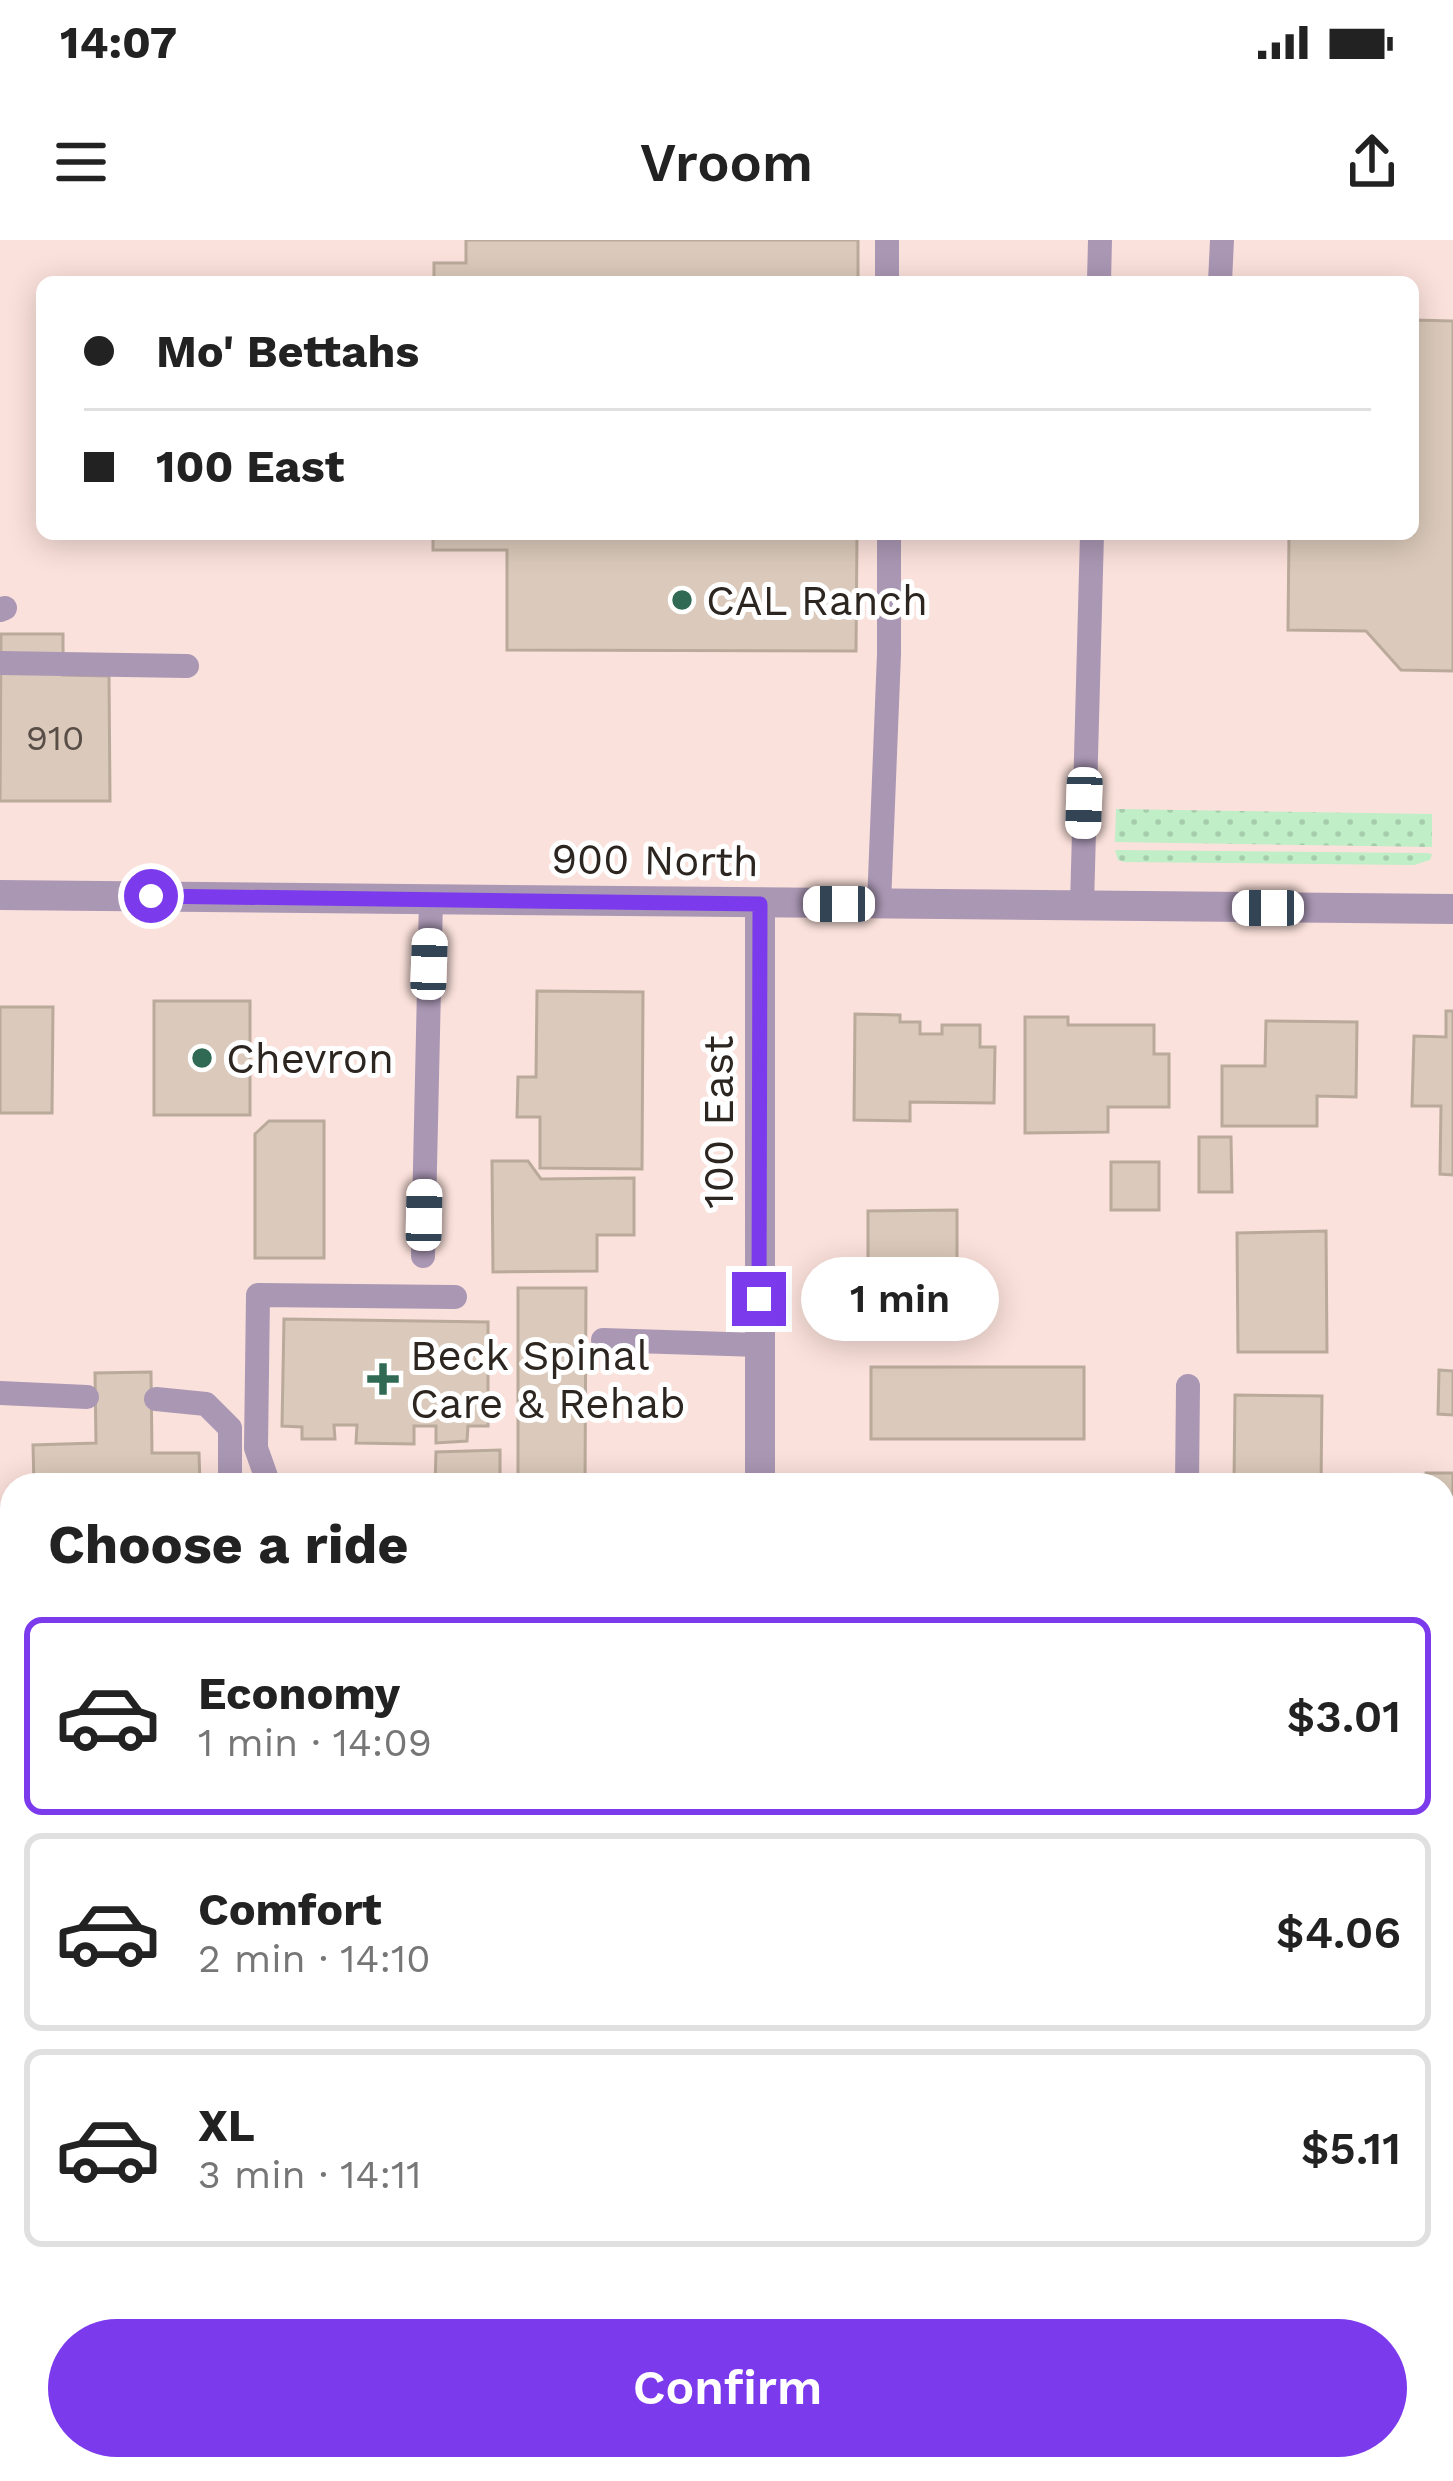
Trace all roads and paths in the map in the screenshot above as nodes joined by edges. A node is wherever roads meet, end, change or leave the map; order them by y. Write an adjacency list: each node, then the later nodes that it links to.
1 (887, 240): 4 (lane)
2 (1100, 240): 5 (lane)
3 (1222, 240): 6 (lane)
4 (887, 276)
5 (1099, 276)
6 (1220, 276)
7 (889, 540): 14 (lane)
8 (1092, 540): 15 (lane)
9 (0, 663): 10 (lane)
10 (187, 666)
11 (0, 895): 12 (street, 900 North)
12 (431, 899): 13 (street, 900 North); 17 (lane)
13 (760, 904): 14 (street, 900 North); 20 (street, 100 East)
14 (879, 904): 15 (street, 900 North)
15 (1082, 906): 16 (street, 900 North)
16 (1453, 909)
17 (423, 1256)
18 (455, 1297): 26 (lane)
19 (603, 1340): 20 (lane)
20 (759, 1345): 27 (street, 100 East)
21 (1188, 1386): 28 (lane)
22 (0, 1393): 23 (lane)
23 (87, 1397)
24 (156, 1399): 25 (lane)
25 (230, 1473)
26 (265, 1473)
27 (760, 1473)
28 (1187, 1473)

